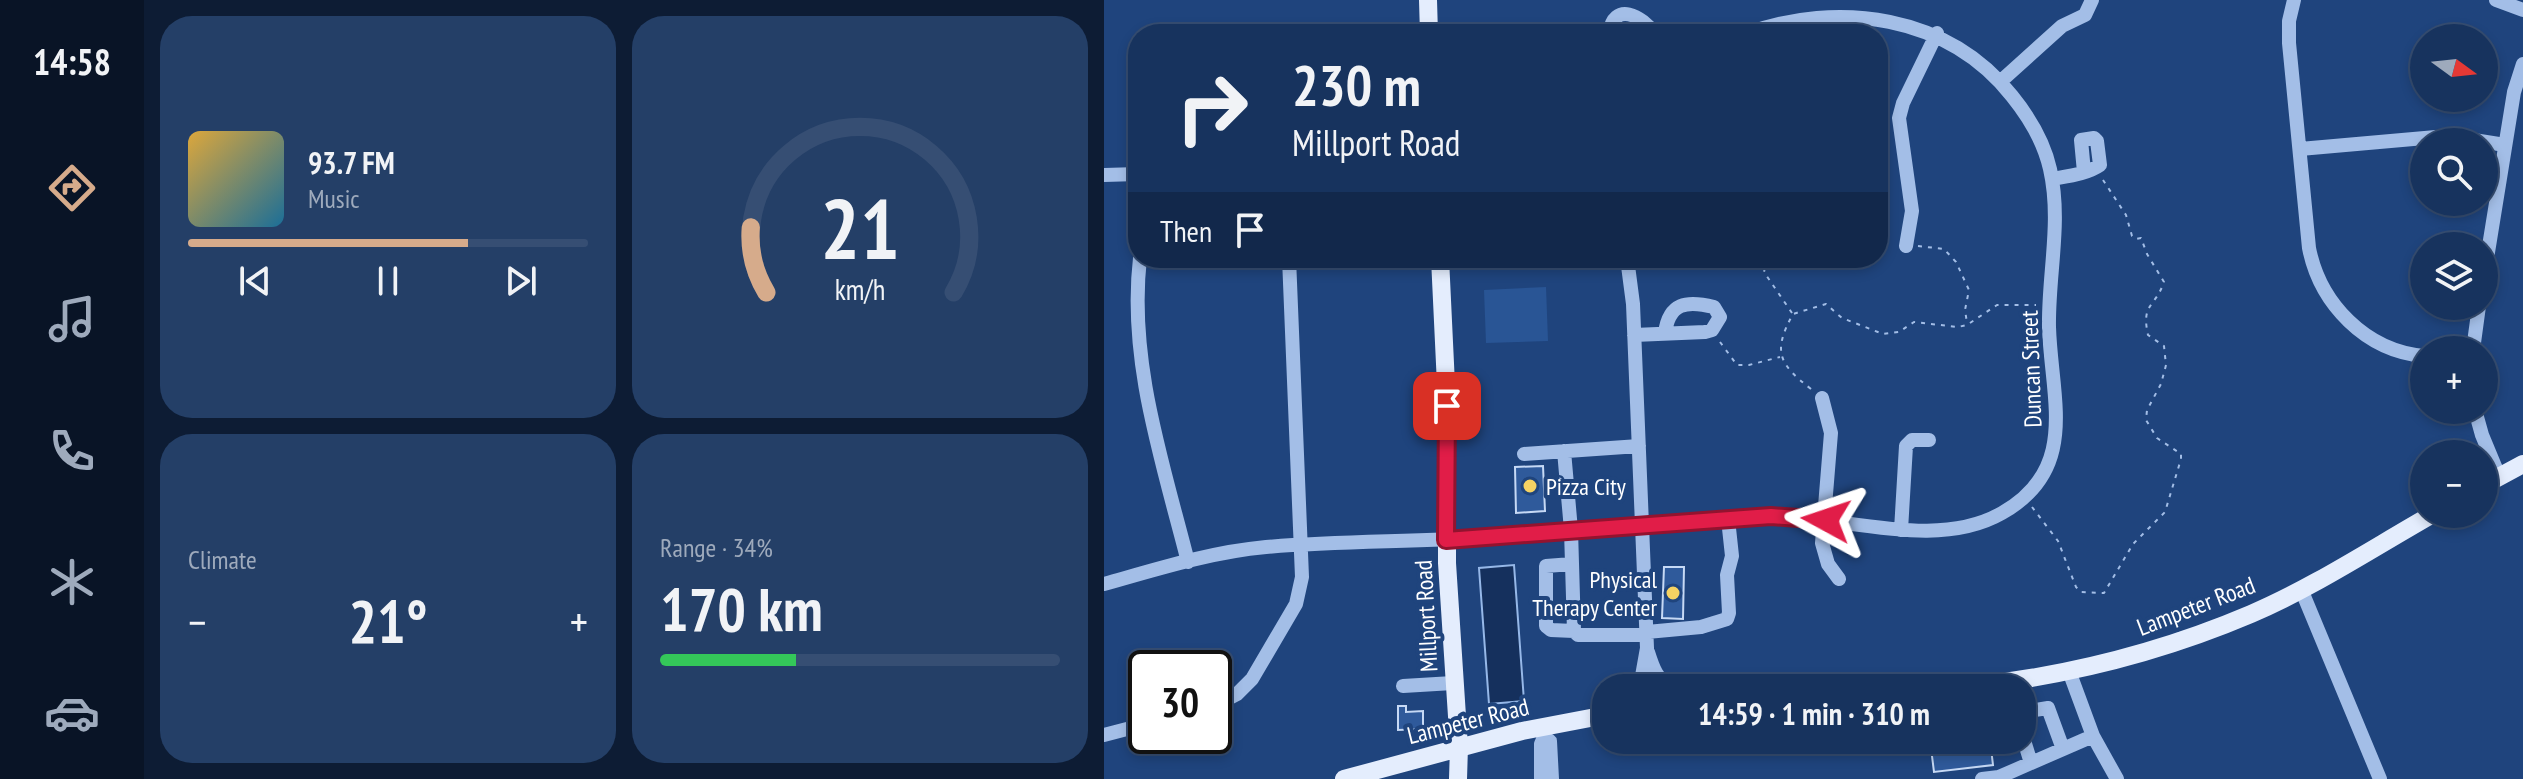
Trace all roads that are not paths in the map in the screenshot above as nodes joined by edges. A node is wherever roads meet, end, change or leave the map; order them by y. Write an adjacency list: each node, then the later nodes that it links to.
1 (1428, 0): 6 (main road)
2 (2092, 0): 12 (street)
3 (2294, 0): 14 (street)
4 (2496, 0): 5 (street)
5 (2523, 10)
6 (1429, 24)
7 (1611, 24): 8 (street)
8 (1648, 24)
9 (1764, 24): 10 (street, Duncan Street)
10 (1937, 33): 12 (street, Duncan Street); 20 (street)
11 (2523, 64): 13 (street)
12 (2001, 81): 18 (street, Duncan Street)
13 (2505, 145): 14 (street); 19 (street)
14 (2300, 149): 27 (street)
15 (2091, 170): 18 (street)
16 (1128, 174): 17 (street)
17 (1104, 175)
18 (2052, 179): 40 (street, Duncan Street)
19 (2491, 232)
20 (1906, 246)
21 (1139, 268): 43 (street)
22 (1289, 268): 42 (street)
23 (1440, 268): 41 (main road, Millport Road)
24 (1628, 268): 26 (street)
25 (1665, 333): 25 (street); 26 (street)
26 (1634, 335): 30 (street)
27 (2410, 353)
28 (1822, 398): 36 (street)
29 (1929, 440): 40 (street)
30 (1639, 446): 31 (street); 37 (street)
31 (1564, 451): 32 (street); 39 (street)
32 (1524, 454)
33 (2523, 464): 34 (main road)
34 (2498, 477)
35 (1728, 519): 36 (street, Duncan Street); 37 (street, Duncan Street); 49 (street)
36 (1826, 520): 40 (street, Duncan Street); 45 (street)
37 (1643, 525): 39 (street, Duncan Street); 49 (street)
38 (2410, 527): 47 (main road, Lampeter Road)
39 (1571, 530): 41 (street, Duncan Street); 44 (street)
40 (1901, 530)
41 (1446, 540): 42 (street, Duncan Street); 54 (main road, Millport Road)
42 (1301, 546): 43 (street, Duncan Street); 56 (street)
43 (1188, 562): 46 (street, Duncan Street)
44 (1572, 564): 48 (street); 48 (street)
45 (1839, 579)
46 (1104, 584)
47 (2301, 589): 50 (main road, Lampeter Road); 73 (street)
48 (1574, 631): 49 (street)
49 (1647, 638): 51 (street); 52 (street)
50 (2069, 671): 53 (main road, Lampeter Road); 62 (street)
51 (1642, 674)
52 (1657, 674)
53 (2036, 677)
54 (1453, 683): 55 (street); 63 (main road, Millport Road)
55 (1403, 686)
56 (1232, 697)
57 (2036, 710): 64 (street)
58 (1592, 717): 60 (main road, Lampeter Road)
59 (1128, 729): 61 (street)
60 (1542, 732): 63 (main road, Lampeter Road); 69 (street); 70 (street)
61 (1104, 735)
62 (2093, 736): 64 (street); 72 (street)
63 (1459, 747): 67 (main road, Lampeter Road); 68 (main road, Millport Road)
64 (2063, 749): 66 (street)
65 (2028, 754): 66 (street)
66 (2031, 763): 71 (street)
67 (1344, 779)
68 (1458, 779)
69 (1541, 779)
70 (1552, 779)
71 (1982, 779)
72 (2117, 779)
73 (2380, 779)

